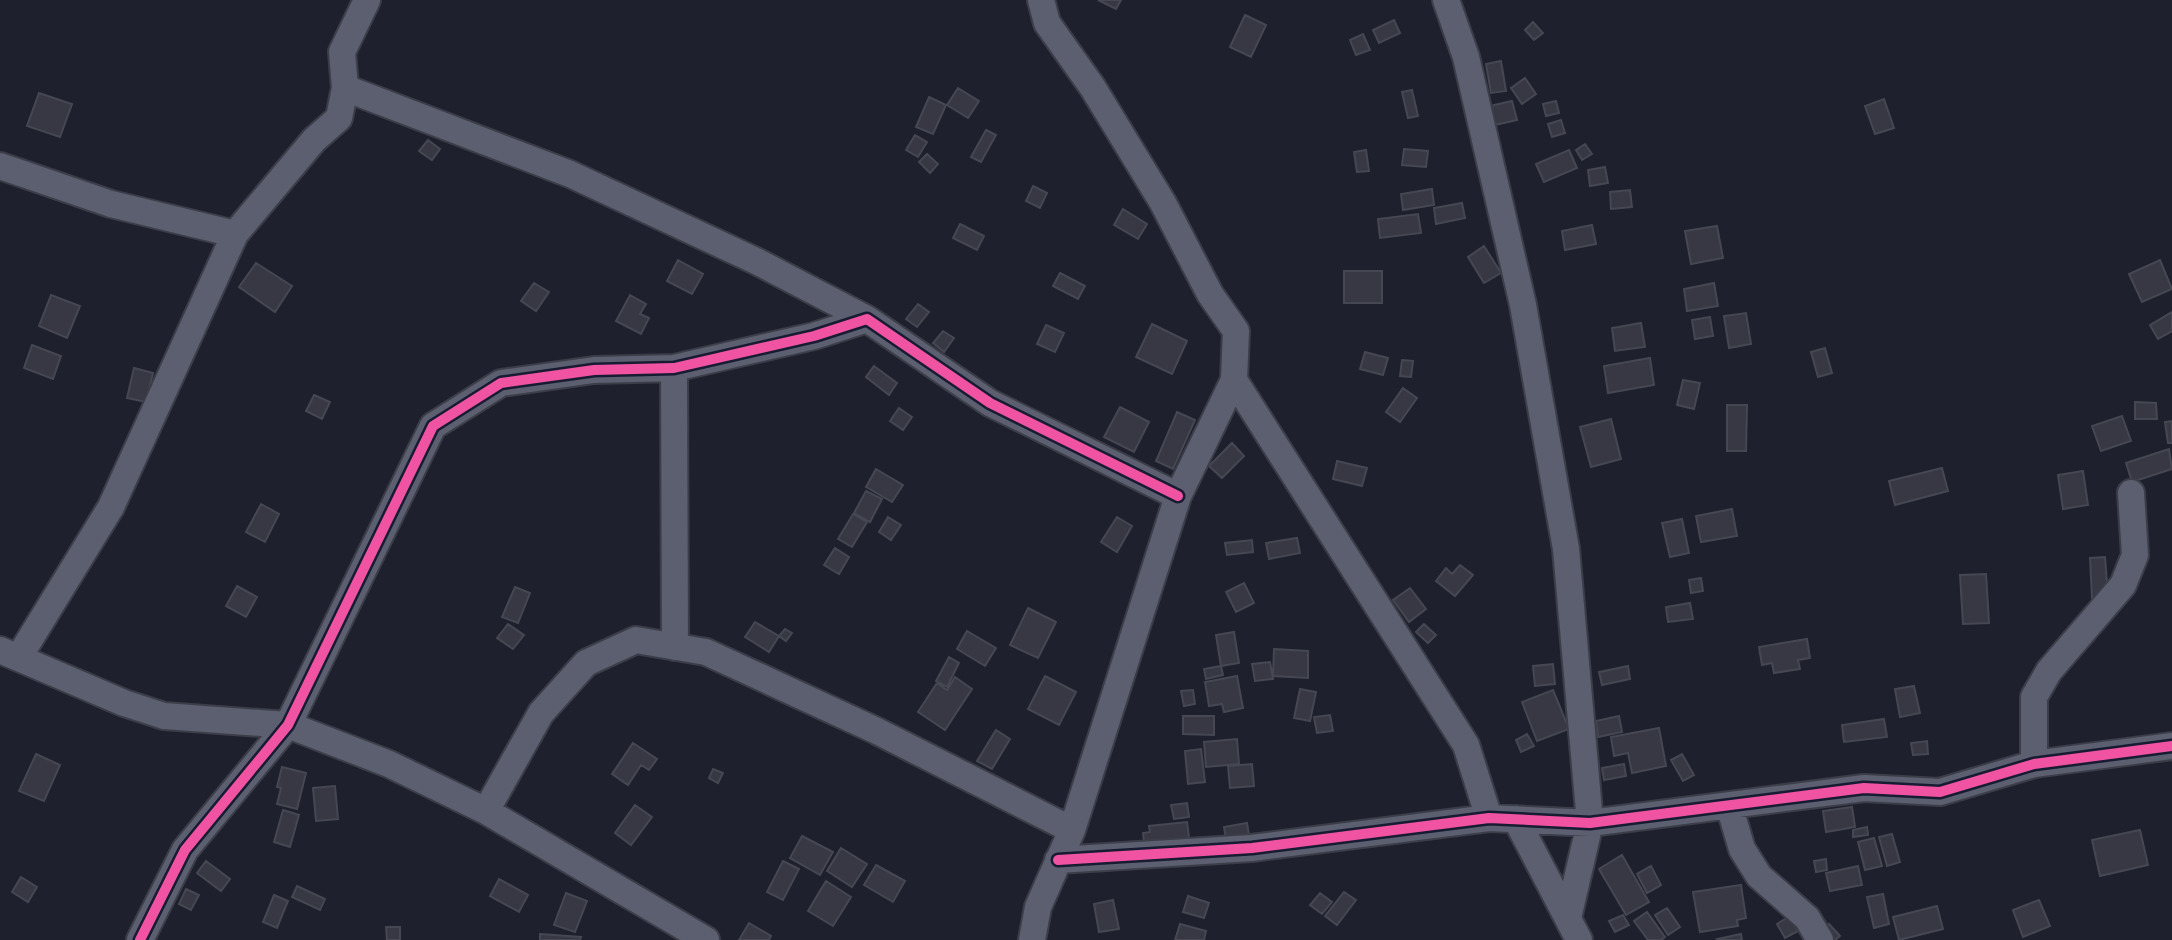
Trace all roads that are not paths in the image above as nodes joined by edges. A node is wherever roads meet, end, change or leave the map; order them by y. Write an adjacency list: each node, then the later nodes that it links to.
1 (367, 0): 4 (street)
2 (1041, 0): 9 (street)
3 (1446, 0): 21 (street)
4 (345, 88): 6 (street); 7 (street)
5 (0, 166): 6 (street)
6 (235, 234): 13 (street)
7 (867, 319): 8 (street); 11 (street)
8 (674, 368): 12 (street); 14 (street)
9 (1234, 380): 11 (street); 19 (street)
10 (2131, 493): 16 (street)
11 (1178, 496): 22 (street)
12 (675, 647): 18 (street); 22 (street)
13 (10, 653): 14 (street)
14 (288, 725): 18 (street); 25 (street)
15 (2172, 746): 16 (street)
16 (2034, 764): 17 (street)
17 (1729, 805): 21 (street); 28 (street)
18 (486, 811): 26 (street)
19 (1489, 818): 20 (street); 23 (street)
20 (1516, 819): 21 (street); 24 (street)
21 (1590, 823): 24 (street)
22 (1072, 830): 23 (street)
23 (1058, 860): 27 (street)
24 (1573, 929)
25 (140, 940)
26 (706, 940)
27 (1032, 940)
28 (1820, 940)

